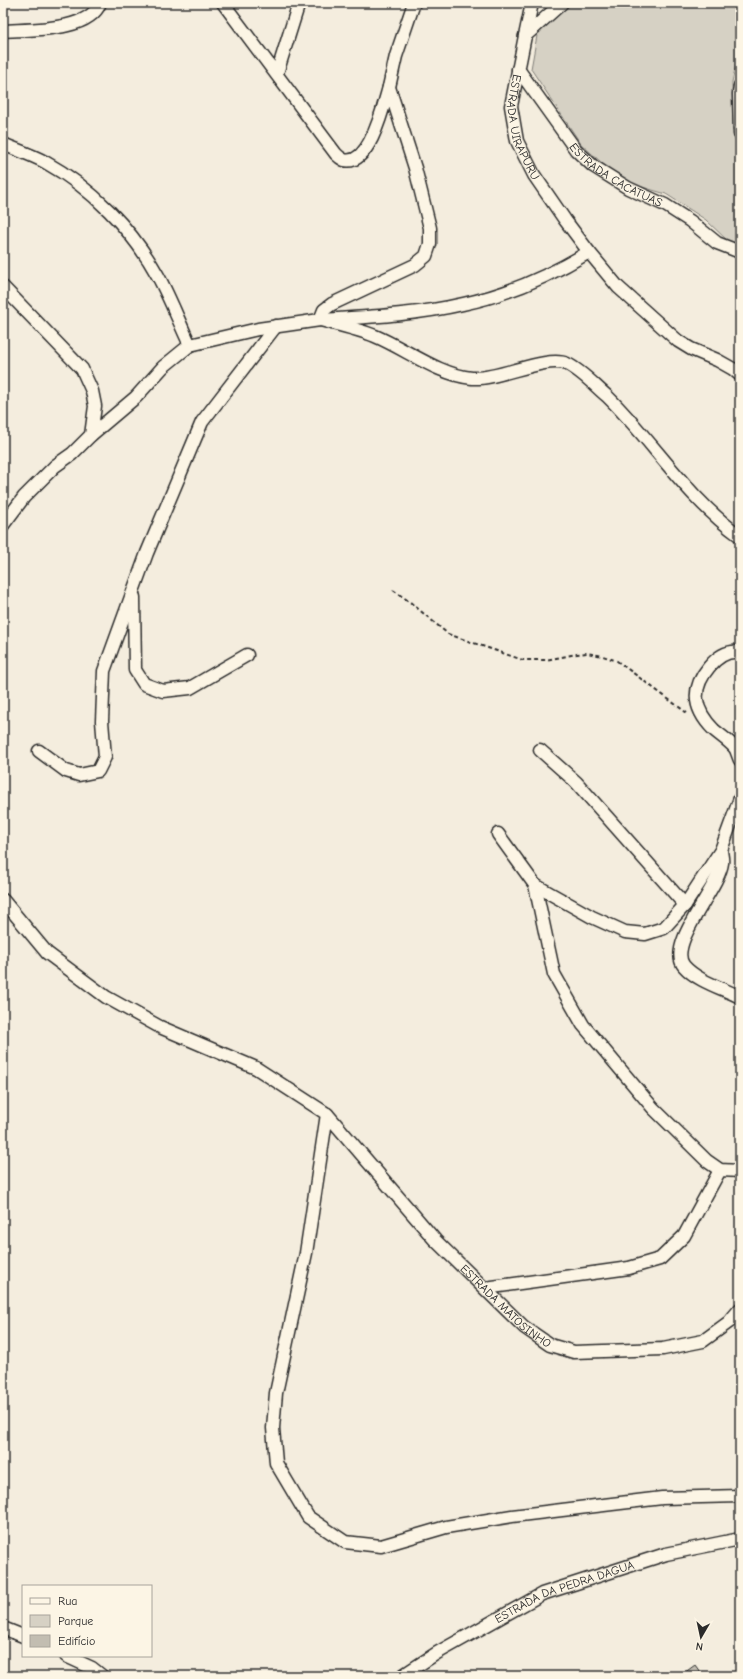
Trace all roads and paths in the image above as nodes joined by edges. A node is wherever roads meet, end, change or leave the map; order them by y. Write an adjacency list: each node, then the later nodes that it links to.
1 (100, 3): 7 (street)
2 (223, 3): 10 (street)
3 (299, 3): 10 (street)
4 (414, 3): 12 (street)
5 (532, 3): 8 (street, ESTRADA UIRAPURU)
6 (562, 3): 8 (street)
7 (3, 31)
8 (525, 36): 9 (street, ESTRADA UIRAPURU)
9 (518, 70): 15 (street, ESTRADA UIRAPURU); 16 (street, ESTRADA CACATUAS)
10 (277, 73): 12 (street)
11 (740, 86): 13 (street)
12 (389, 87): 18 (street)
13 (740, 134)
14 (3, 144): 20 (street)
15 (589, 252): 18 (street); 21 (street, ESTRADA UIRAPURU)
16 (740, 252)
17 (3, 288): 22 (street)
18 (320, 320): 19 (street); 24 (street)
19 (276, 326): 20 (street); 25 (street)
20 (190, 345): 22 (street)
21 (740, 375)
22 (91, 435): 23 (street)
23 (3, 525)
24 (740, 536)
25 (134, 590): 28 (street); 31 (street)
26 (393, 590): 29 (path)
27 (740, 652): 29 (street)
28 (247, 656)
29 (702, 716): 32 (street)
30 (540, 750): 38 (street)
31 (39, 751)
32 (740, 760)
33 (740, 798): 35 (street)
34 (498, 834): 36 (street)
35 (721, 850): 38 (street); 39 (street)
36 (535, 885): 38 (street); 41 (street)
37 (3, 900): 40 (street, ESTRADA MATOSINHO)
38 (685, 904)
39 (740, 997)
40 (327, 1114): 43 (street, ESTRADA MATOSINHO); 45 (street)
41 (720, 1170): 42 (street); 43 (street)
42 (740, 1171)
43 (484, 1288): 44 (street, ESTRADA MATOSINHO)
44 (740, 1309)
45 (740, 1496)
46 (740, 1539): 51 (street, ESTRADA DA PEDRA DAGUA)
47 (3, 1628): 48 (street)
48 (22, 1636)
49 (68, 1657): 50 (street)
50 (102, 1676)
51 (402, 1676)

